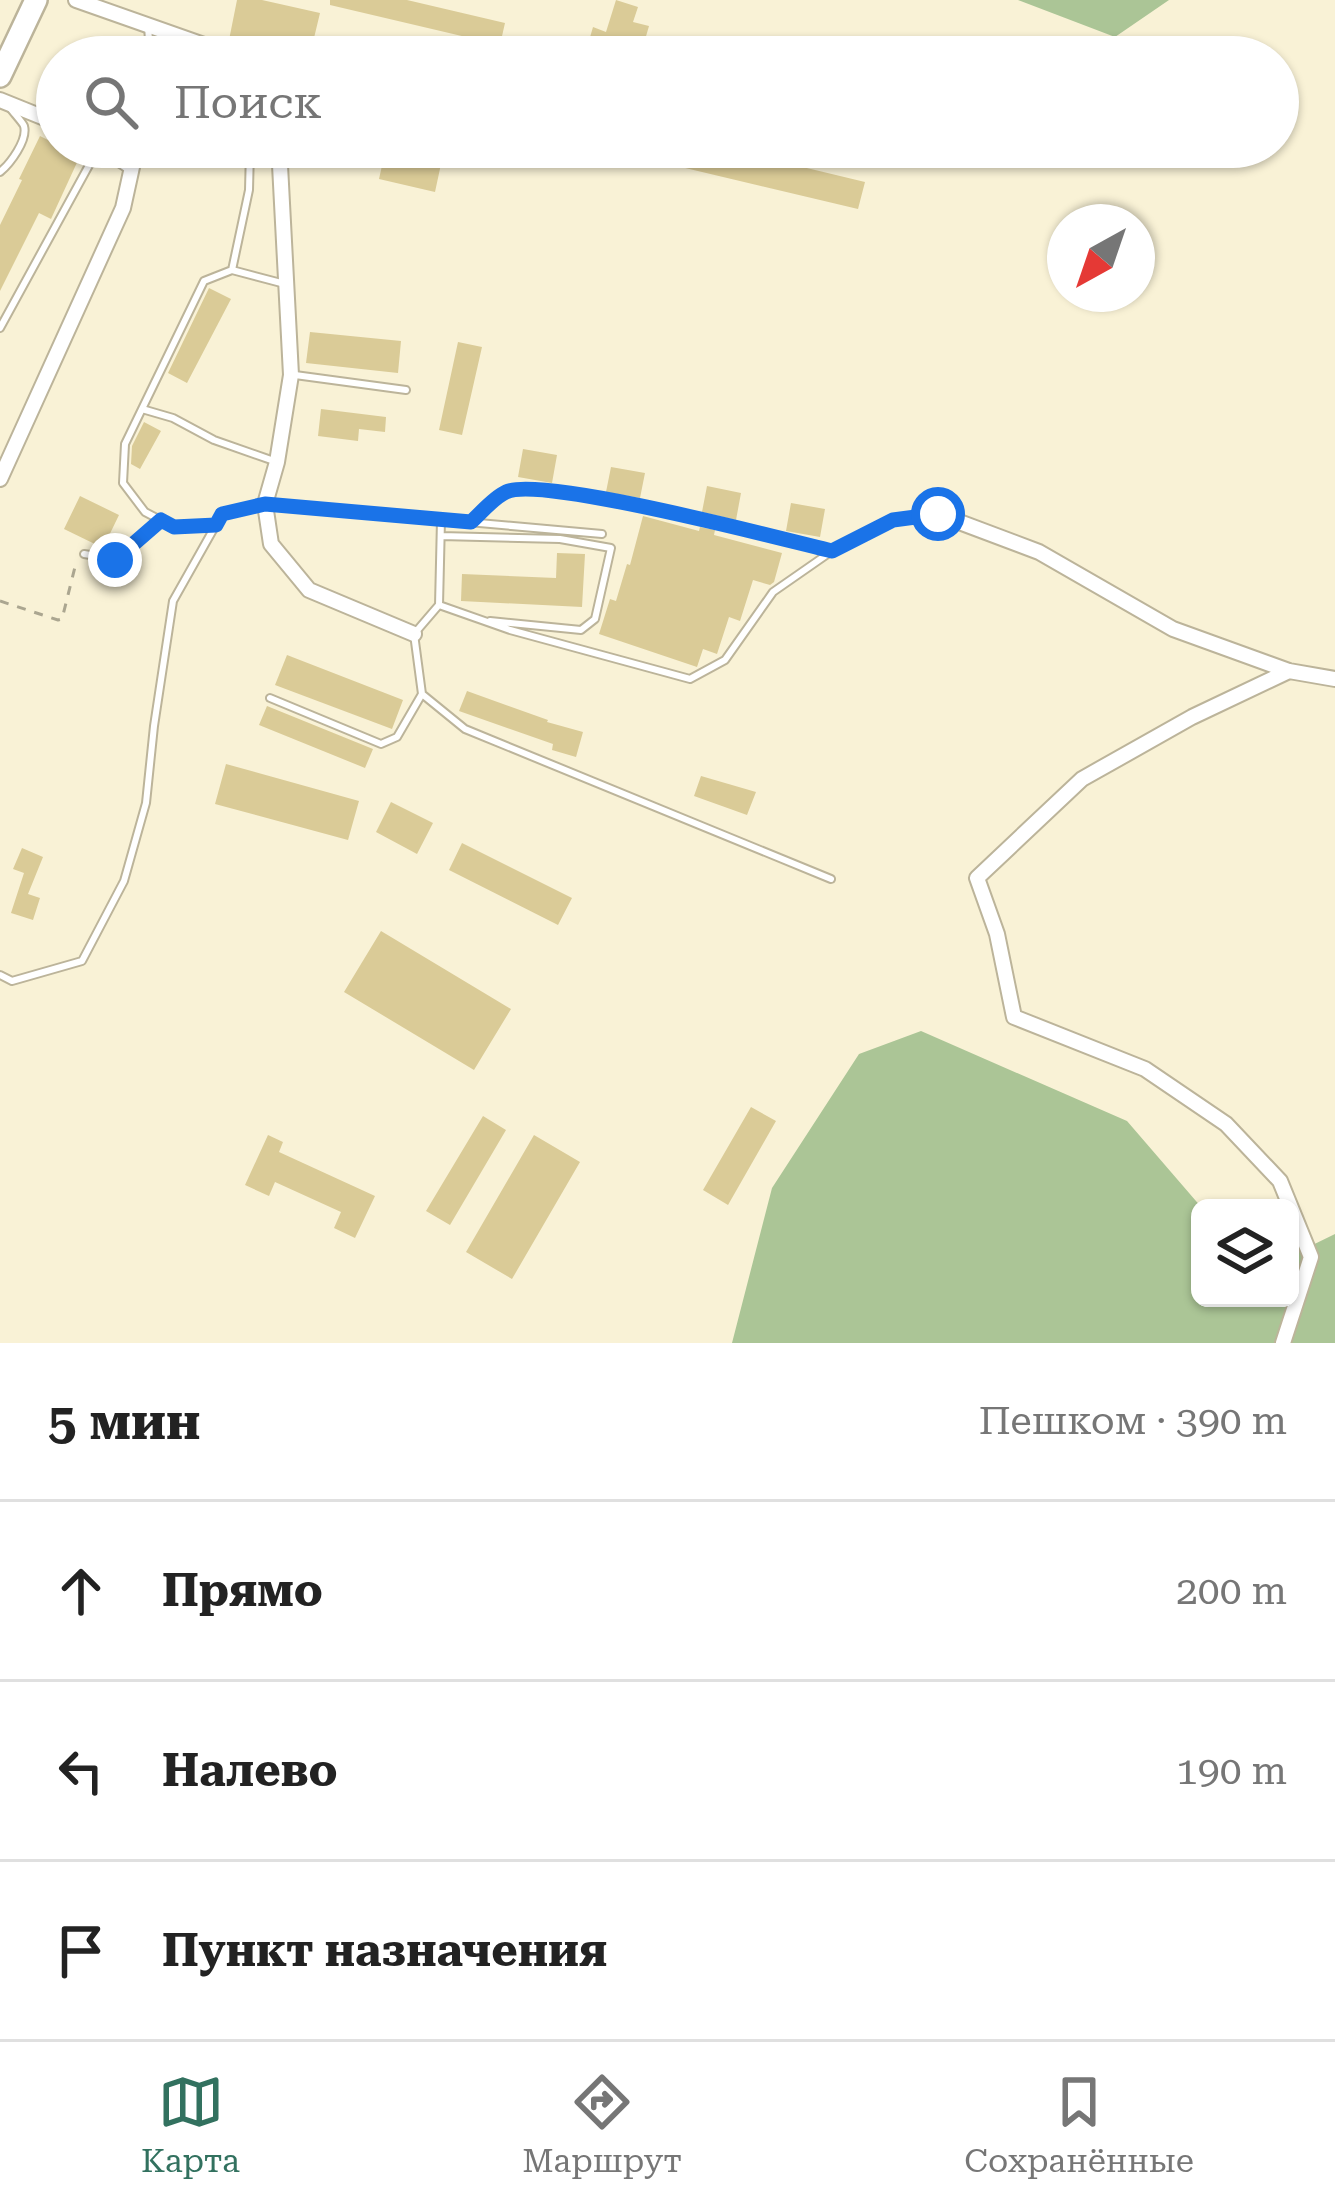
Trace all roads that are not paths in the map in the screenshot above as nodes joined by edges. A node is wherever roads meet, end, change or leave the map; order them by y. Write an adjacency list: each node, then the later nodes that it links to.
1 (36, 0): 6 (main road)
2 (76, 0): 3 (street)
3 (148, 26): 4 (lane); 5 (street)
4 (149, 36)
5 (177, 36)
6 (0, 76)
7 (2, 101): 8 (street); 13 (lane)
8 (36, 115)
9 (88, 168): 16 (lane)
10 (132, 168): 21 (street)
11 (250, 168): 14 (lane)
12 (280, 168): 15 (street)
13 (0, 172)
14 (232, 270): 15 (lane); 19 (lane)
15 (288, 285): 17 (street)
16 (0, 328)
17 (291, 375): 18 (lane); 20 (street)
18 (406, 390)
19 (142, 409): 20 (lane); 24 (lane)
20 (277, 462): 22 (street)
21 (0, 479)
22 (265, 504): 25 (lane); 27 (lane); 34 (street)
23 (938, 514): 30 (lane); 35 (street)
24 (161, 520): 27 (lane); 31 (lane)
25 (441, 520): 26 (lane); 29 (lane)
26 (471, 522): 28 (lane); 30 (lane)
27 (216, 525): 40 (lane)
28 (602, 534)
29 (441, 536): 32 (lane); 33 (lane)
30 (832, 551): 33 (lane)
31 (83, 554)
32 (439, 605): 33 (lane); 34 (lane)
33 (481, 620)
34 (414, 634): 37 (lane)
35 (1289, 670): 36 (street); 41 (street)
36 (1335, 679)
37 (422, 694): 38 (lane); 39 (lane)
38 (270, 698)
39 (831, 879)
40 (0, 975)
41 (1283, 1343)

